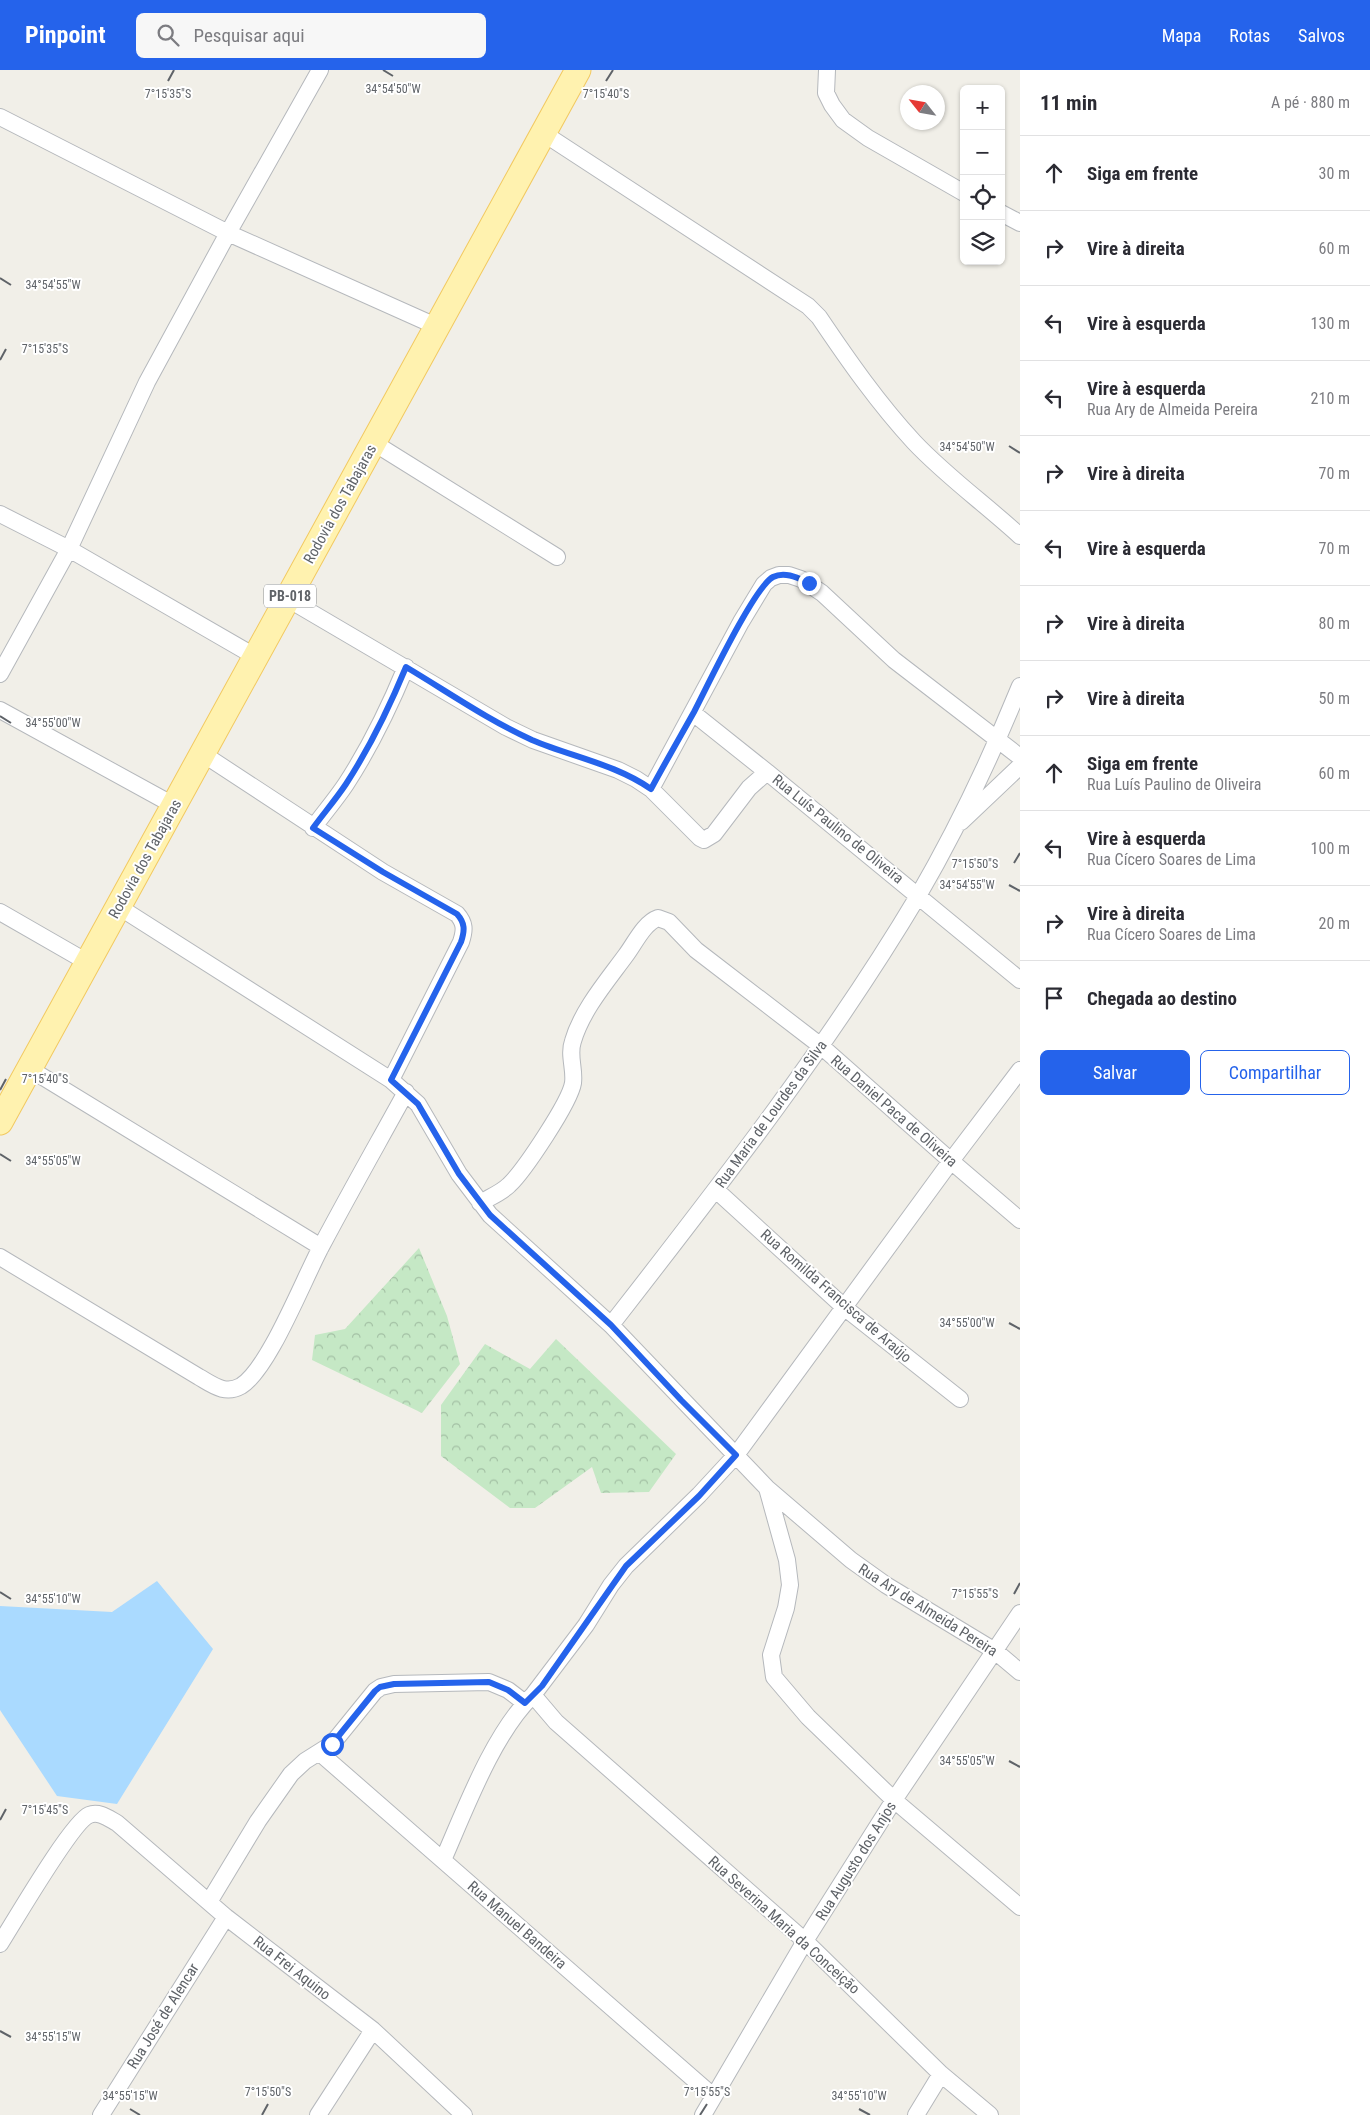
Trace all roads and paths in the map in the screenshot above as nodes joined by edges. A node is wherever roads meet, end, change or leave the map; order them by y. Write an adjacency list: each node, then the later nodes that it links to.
1 (320, 70): 9 (street)
2 (578, 70): 5 (main road, Rodovia dos Tabajaras / PB-018)
3 (827, 70): 6 (street)
4 (0, 117): 9 (street)
5 (543, 133): 10 (main road, Rodovia dos Tabajaras / PB-018); 13 (street)
6 (960, 190)
7 (1005, 215): 8 (street)
8 (1020, 223)
9 (228, 233): 10 (street); 14 (street)
10 (438, 327): 11 (main road, Rodovia dos Tabajaras / PB-018)
11 (374, 443): 15 (street); 16 (main road, Rodovia dos Tabajaras / PB-018)
12 (0, 514): 14 (street)
13 (1020, 536)
14 (69, 549): 17 (street); 19 (street)
15 (558, 557)
16 (288, 599): 17 (main road, Rodovia dos Tabajaras / PB-018); 18 (street, Rua Luís Paulino de Oliveira)
17 (256, 657): 24 (main road, Rodovia dos Tabajaras / PB-018)
18 (406, 667): 28 (street, Rua Luís Paulino de Oliveira); 30 (street)
19 (0, 674)
20 (1020, 686): 23 (street, Rua Maria de Lourdes da Silva)
21 (0, 710): 29 (street)
22 (693, 713): 23 (street); 27 (street); 28 (street)
23 (998, 740): 25 (street); 31 (street, Rua Maria de Lourdes da Silva)
24 (203, 754): 29 (main road, Rodovia dos Tabajaras / PB-018); 30 (street)
25 (1020, 757)
26 (1020, 766): 31 (street)
27 (767, 772): 28 (street, Rua Luís Paulino de Oliveira); 32 (street, Rua Luís Paulino de Oliveira)
28 (651, 789)
29 (175, 806): 33 (main road, Rodovia dos Tabajaras / PB-018)
30 (313, 828): 40 (street)
31 (952, 830): 32 (street, Rua Maria de Lourdes da Silva)
32 (918, 895): 36 (street, Rua Luís Paulino de Oliveira); 37 (street, Rua Maria de Lourdes da Silva)
33 (119, 907): 35 (main road, Rodovia dos Tabajaras / PB-018); 40 (street, Rua Ary de Almeida Pereira)
34 (0, 912): 35 (street)
35 (87, 962): 38 (main road, Rodovia dos Tabajaras / PB-018)
36 (1020, 980)
37 (821, 1046): 43 (street, Rua Daniel Paca de Oliveira); 44 (street, Rua Maria de Lourdes da Silva); 45 (street, Rua Daniel Paca de Oliveira)
38 (30, 1069): 42 (main road, Rodovia dos Tabajaras / PB-018); 47 (street)
39 (1020, 1070): 43 (street)
40 (391, 1080): 41 (street, Rua Ary de Almeida Pereira)
41 (406, 1092): 45 (street, Rua Ary de Almeida Pereira); 47 (street)
42 (1, 1118)
43 (950, 1161): 46 (street, Rua Daniel Paca de Oliveira); 49 (street)
44 (716, 1190): 49 (street, Rua Romilda Francisca de Araújo); 50 (street, Rua Maria de Lourdes da Silva)
45 (480, 1202): 50 (street, Rua Ary de Almeida Pereira)
46 (1020, 1220)
47 (321, 1247): 48 (street)
48 (0, 1257)
49 (845, 1308): 51 (street, Rua Romilda Francisca de Araújo); 52 (street)
50 (611, 1325): 52 (street, Rua Ary de Almeida Pereira)
51 (960, 1399)
52 (736, 1455): 53 (street, Rua Ary de Almeida Pereira); 57 (street)
53 (767, 1488): 55 (street, Rua Ary de Almeida Pereira); 59 (street)
54 (1020, 1614): 55 (street, Rua Augusto dos Anjos)
55 (995, 1651): 56 (street, Rua Ary de Almeida Pereira); 59 (street, Rua Augusto dos Anjos)
56 (1020, 1672)
57 (529, 1699): 58 (street, Rua Severina Maria da Conceição); 60 (street); 64 (street, Rua Severina Maria da Conceição)
58 (320, 1753): 60 (street, Rua Manuel Bandeira); 61 (street, Rua Severina Maria da Conceição)
59 (894, 1800): 62 (street); 64 (street, Rua Augusto dos Anjos)
60 (443, 1860): 68 (street, Rua Manuel Bandeira)
61 (208, 1902): 63 (street, Rua Frei Aquino); 65 (street, Rua Frei Aquino)
62 (1020, 1906)
63 (226, 1917): 66 (street, Rua Frei Aquino); 69 (street, Rua José de Alencar)
64 (805, 1941): 67 (street, Rua Severina Maria da Conceição); 68 (street, Rua Augusto dos Anjos)
65 (0, 1944)
66 (373, 2030): 70 (street); 71 (street, Rua Frei Aquino)
67 (941, 2074): 73 (street); 74 (street, Rua Severina Maria da Conceição)
68 (713, 2096): 72 (street, Rua Augusto dos Anjos)
69 (101, 2115)
70 (318, 2115)
71 (464, 2115)
72 (703, 2115)
73 (916, 2115)
74 (990, 2115)

